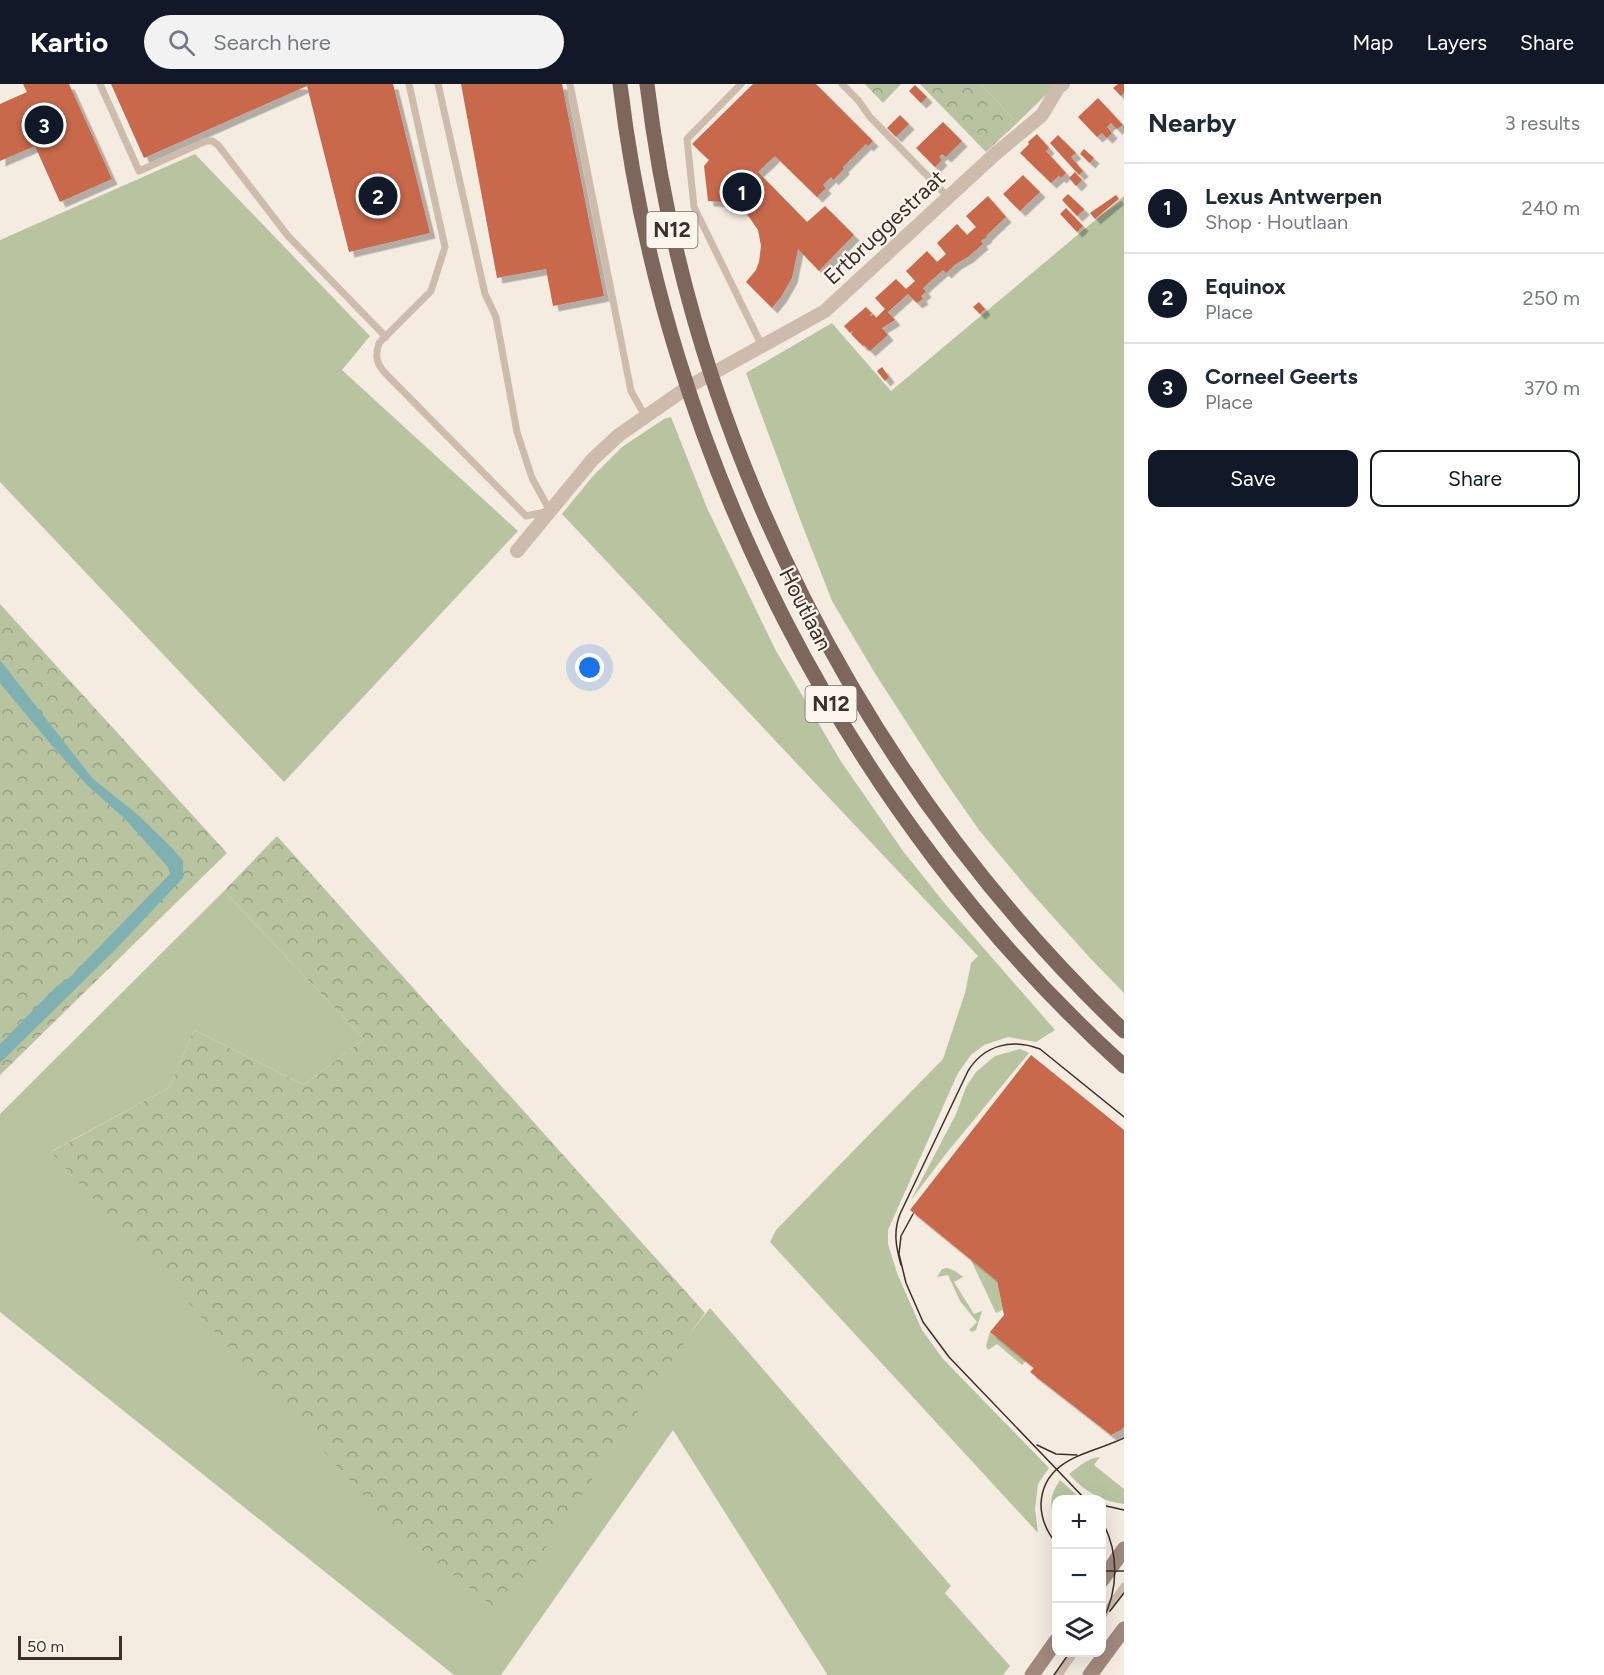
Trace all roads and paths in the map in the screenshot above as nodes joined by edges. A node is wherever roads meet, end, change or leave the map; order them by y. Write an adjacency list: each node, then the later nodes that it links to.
1 (99, 84): 11 (lane)
2 (409, 84): 11 (lane)
3 (438, 84): 16 (lane)
4 (570, 84): 15 (lane)
5 (620, 84): 14 (main road, Houtlaan / N12)
6 (646, 84): 13 (main road, Houtlaan / N12)
7 (741, 84): 12 (lane)
8 (842, 84): 10 (lane)
9 (1063, 84): 10 (street, Ertbruggestraat)
10 (948, 197): 12 (street, Ertbruggestraat)
11 (386, 337): 16 (lane)
12 (762, 346): 13 (street, Ertbruggestraat)
13 (712, 374): 14 (street, Ertbruggestraat); 18 (main road, Houtlaan / N12)
14 (688, 387): 15 (street); 19 (main road, Houtlaan / N12)
15 (645, 416): 16 (street)
16 (549, 511): 17 (street)
17 (517, 551)
18 (1124, 1031)
19 (1124, 1066)
20 (1124, 1549): 21 (main road)
21 (1106, 1573)
22 (1124, 1586): 23 (lane)
23 (1106, 1610)
24 (1124, 1629): 29 (main road)
25 (1052, 1647): 27 (main road)
26 (1072, 1657): 28 (lane)
27 (1032, 1675)
28 (1059, 1675)
29 (1090, 1675)

